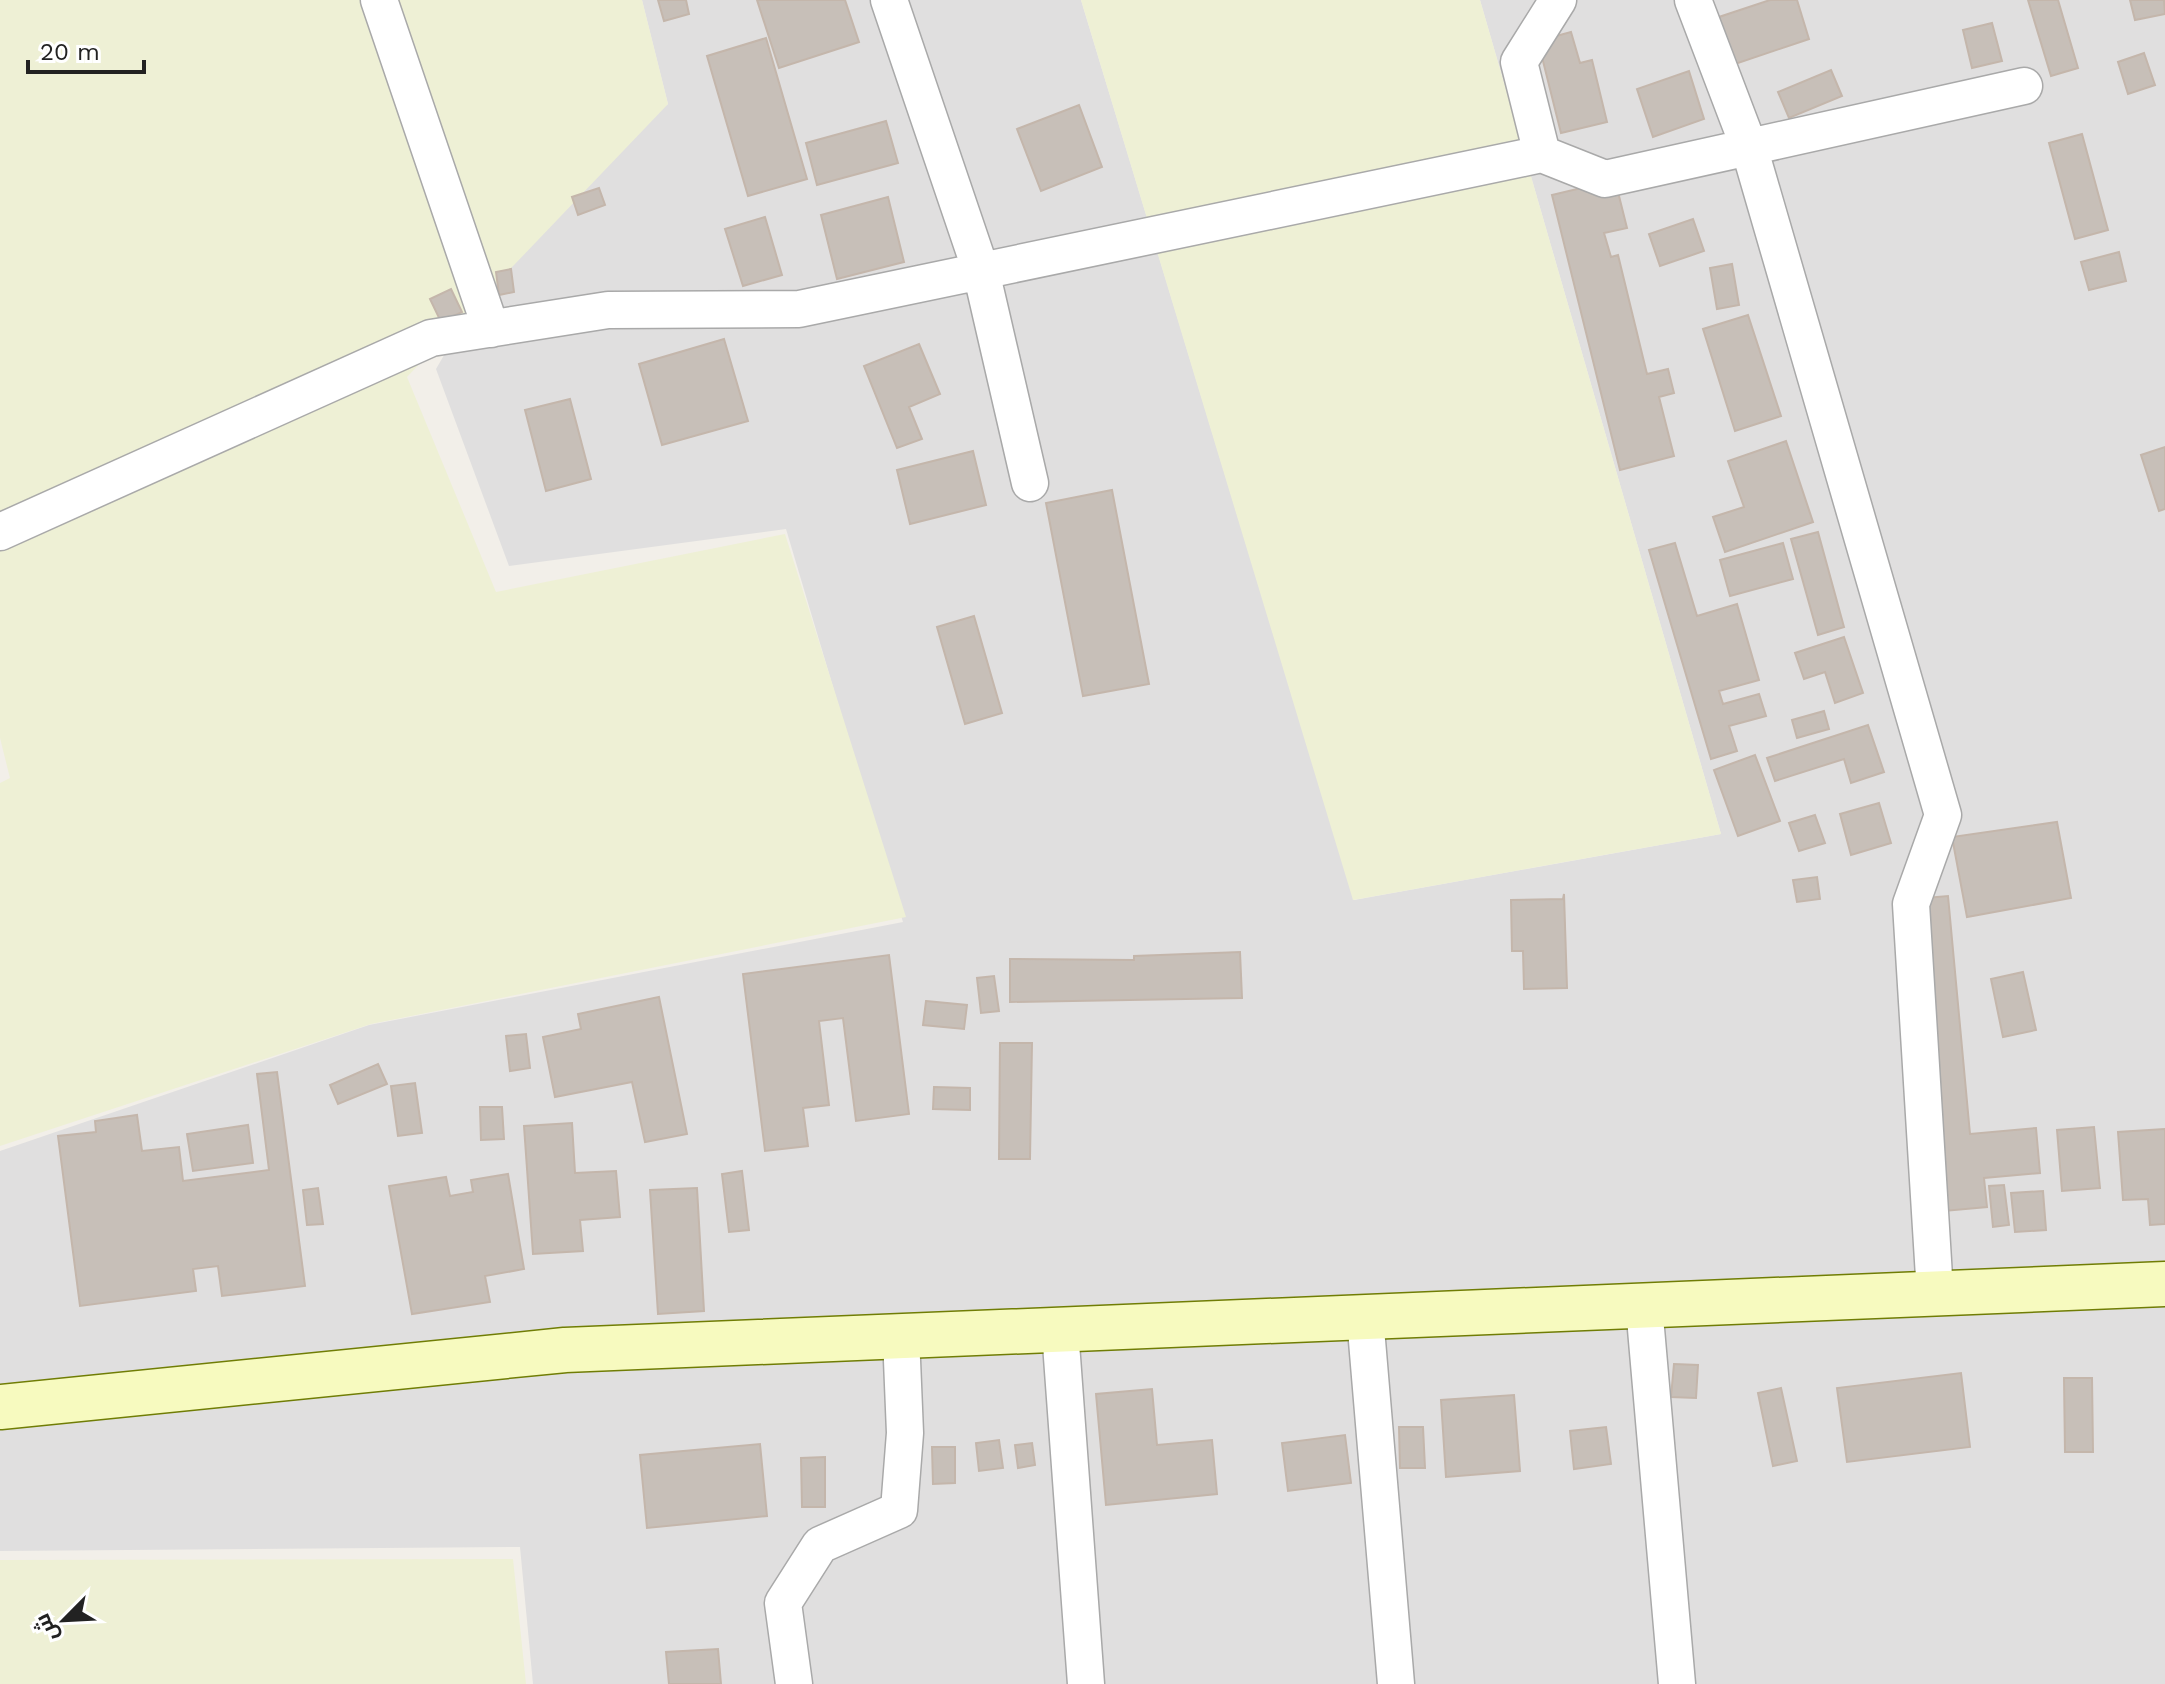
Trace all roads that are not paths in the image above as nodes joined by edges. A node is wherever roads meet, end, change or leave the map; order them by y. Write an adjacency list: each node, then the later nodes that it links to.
1 (379, 0): 9 (street)
2 (889, 0): 8 (street)
3 (1558, 0): 7 (street)
4 (1693, 0): 6 (street)
5 (2024, 86): 6 (street)
6 (1749, 147): 7 (street); 13 (street)
7 (1542, 154): 8 (street)
8 (981, 271): 9 (street); 10 (street)
9 (491, 329): 11 (street)
10 (1030, 483)
11 (0, 532)
12 (2165, 1284): 13 (main road)
13 (1935, 1293): 14 (main road)
14 (1644, 1306): 15 (main road); 22 (street)
15 (1365, 1317): 16 (main road); 21 (street)
16 (1060, 1330): 17 (main road); 20 (street)
17 (901, 1336): 18 (main road); 19 (street)
18 (0, 1407)
19 (794, 1684)
20 (1086, 1684)
21 (1396, 1684)
22 (1677, 1684)

